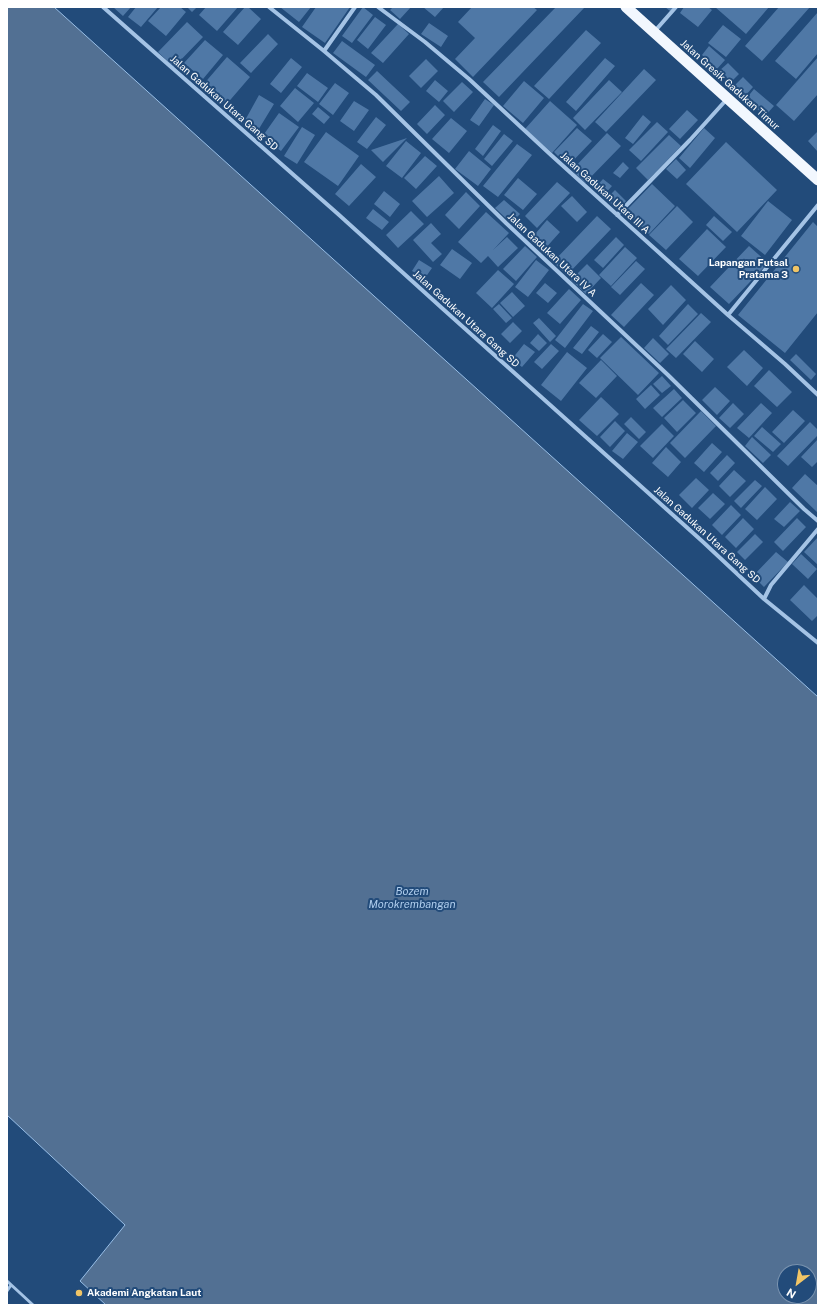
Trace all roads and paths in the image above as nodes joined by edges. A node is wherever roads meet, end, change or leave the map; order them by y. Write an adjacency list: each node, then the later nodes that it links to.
1 (103, 7): 17 (street, Jalan Gadukan Utara Gang SD)
2 (269, 7): 8 (street, Jalan Gadukan Utara IV A)
3 (355, 7): 8 (street)
4 (378, 7): 12 (street, Jalan Gadukan Utara III A)
5 (626, 7): 7 (highway, Jalan Gresik Gadukan Timur)
6 (676, 7): 7 (street)
7 (654, 32): 9 (highway, Jalan Gresik Gadukan Timur)
8 (324, 51): 15 (street, Jalan Gadukan Utara IV A)
9 (727, 99): 10 (highway, Jalan Gresik Gadukan Timur); 12 (street)
10 (818, 180)
11 (818, 205): 13 (street)
12 (617, 215): 13 (street, Jalan Gadukan Utara III A)
13 (728, 315): 14 (street, Jalan Gadukan Utara III A)
14 (818, 395)
15 (818, 521)
16 (818, 529): 17 (street)
17 (764, 599): 18 (street, Jalan Gadukan Utara Gang SD)
18 (818, 643)
19 (7, 1281): 20 (lane)
20 (11, 1285): 21 (lane); 22 (lane)
21 (7, 1291)
22 (33, 1305)

